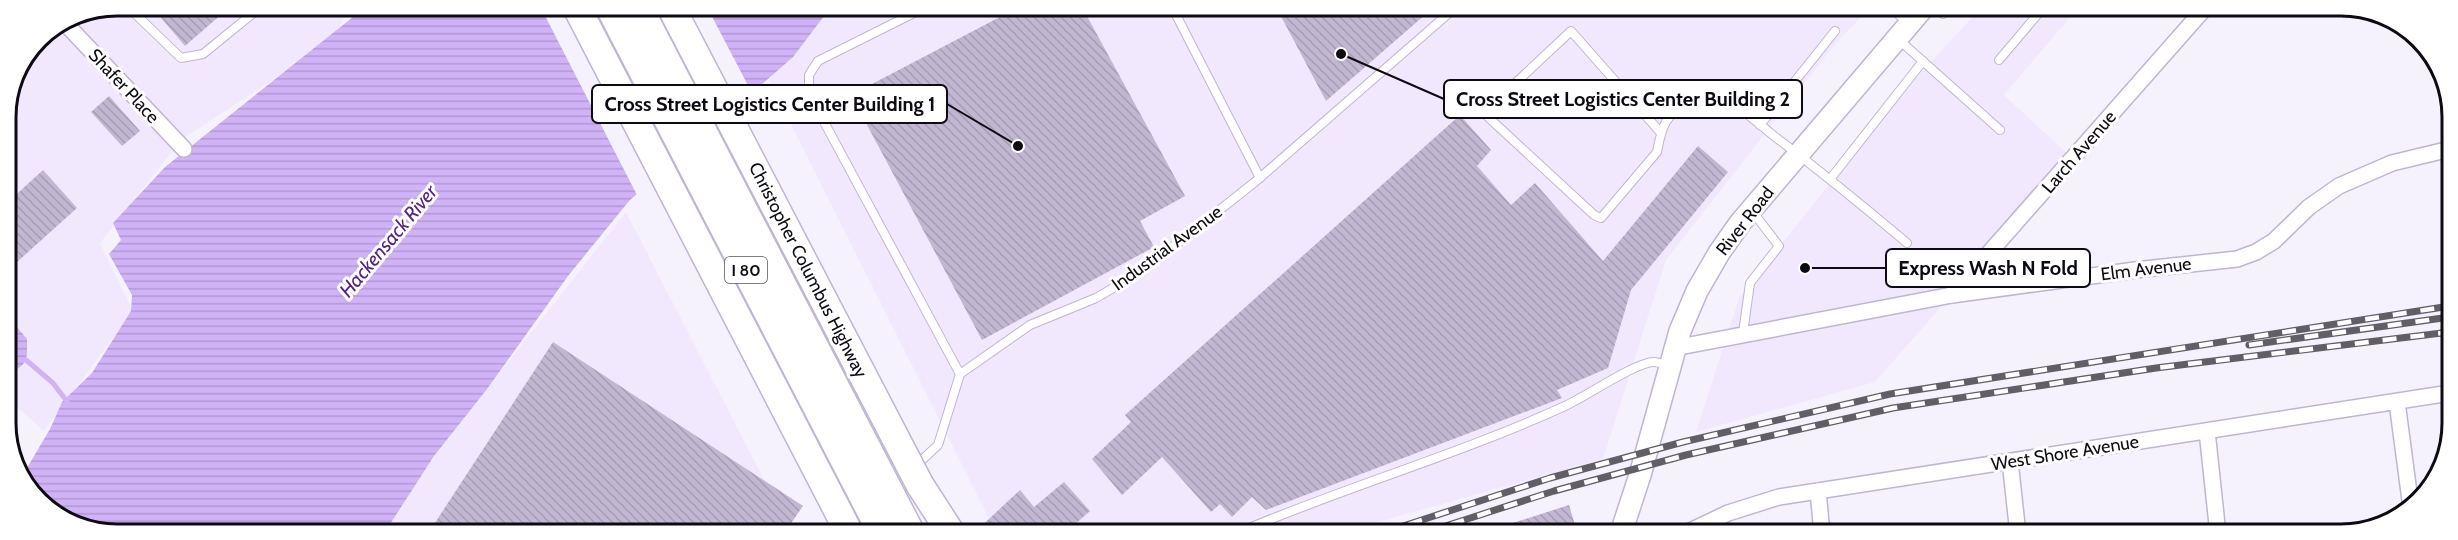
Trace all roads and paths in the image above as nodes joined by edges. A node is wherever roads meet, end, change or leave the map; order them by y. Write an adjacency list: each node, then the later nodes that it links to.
1 (138, 16): 2 (lane)
2 (250, 16)
3 (581, 16): 46 (highway, I 80)
4 (614, 16): 48 (highway, I 80, bridge)
5 (643, 16): 49 (highway, Christopher Columbus Highway / I 80, bridge)
6 (676, 16): 37 (highway, Christopher Columbus Highway, bridge)
7 (909, 16): 32 (lane)
8 (1177, 16): 25 (lane)
9 (1446, 16): 25 (lane, Industrial Avenue)
10 (1895, 16): 16 (lane)
11 (1916, 16): 16 (main road, River Road)
12 (2036, 16): 17 (lane)
13 (2198, 16): 29 (street, Larch Avenue)
14 (71, 29): 22 (street, Shafer Place)
15 (1835, 31): 19 (lane)
16 (1902, 31): 18 (lane); 24 (main road, River Road)
17 (1999, 60)
18 (1923, 61): 20 (lane); 26 (lane)
19 (1760, 125): 21 (lane); 24 (lane)
20 (2000, 130)
21 (1661, 133): 21 (lane)
22 (184, 149)
23 (2442, 151): 29 (street, Elm Avenue)
24 (1798, 154): 26 (lane); 27 (main road, River Road)
25 (1260, 178): 32 (lane, Industrial Avenue)
26 (1831, 178): 28 (lane)
27 (1751, 210): 30 (lane); 31 (main road, River Road)
28 (1907, 243)
29 (1952, 295): 30 (street, Elm Avenue)
30 (1743, 333): 31 (street, Elm Avenue)
31 (1671, 356): 40 (lane); 41 (main road, River Road)
32 (960, 374): 47 (lane)
33 (2442, 394): 34 (street, West Shore Avenue)
34 (2397, 402): 35 (street, West Shore Avenue); 39 (street)
35 (2207, 431): 36 (street, West Shore Avenue); 45 (street)
36 (2010, 461): 38 (street, West Shore Avenue); 44 (street)
37 (920, 485): 50 (highway, Christopher Columbus Highway); 51 (highway)
38 (1818, 491): 42 (street, West Shore Avenue); 43 (street)
39 (2409, 496)
40 (1259, 523)
41 (1625, 523)
42 (1708, 523)
43 (1821, 523)
44 (2017, 523)
45 (2217, 523)
46 (847, 524)
47 (851, 524)
48 (878, 524)
49 (906, 524)
50 (939, 524)
51 (945, 524)

